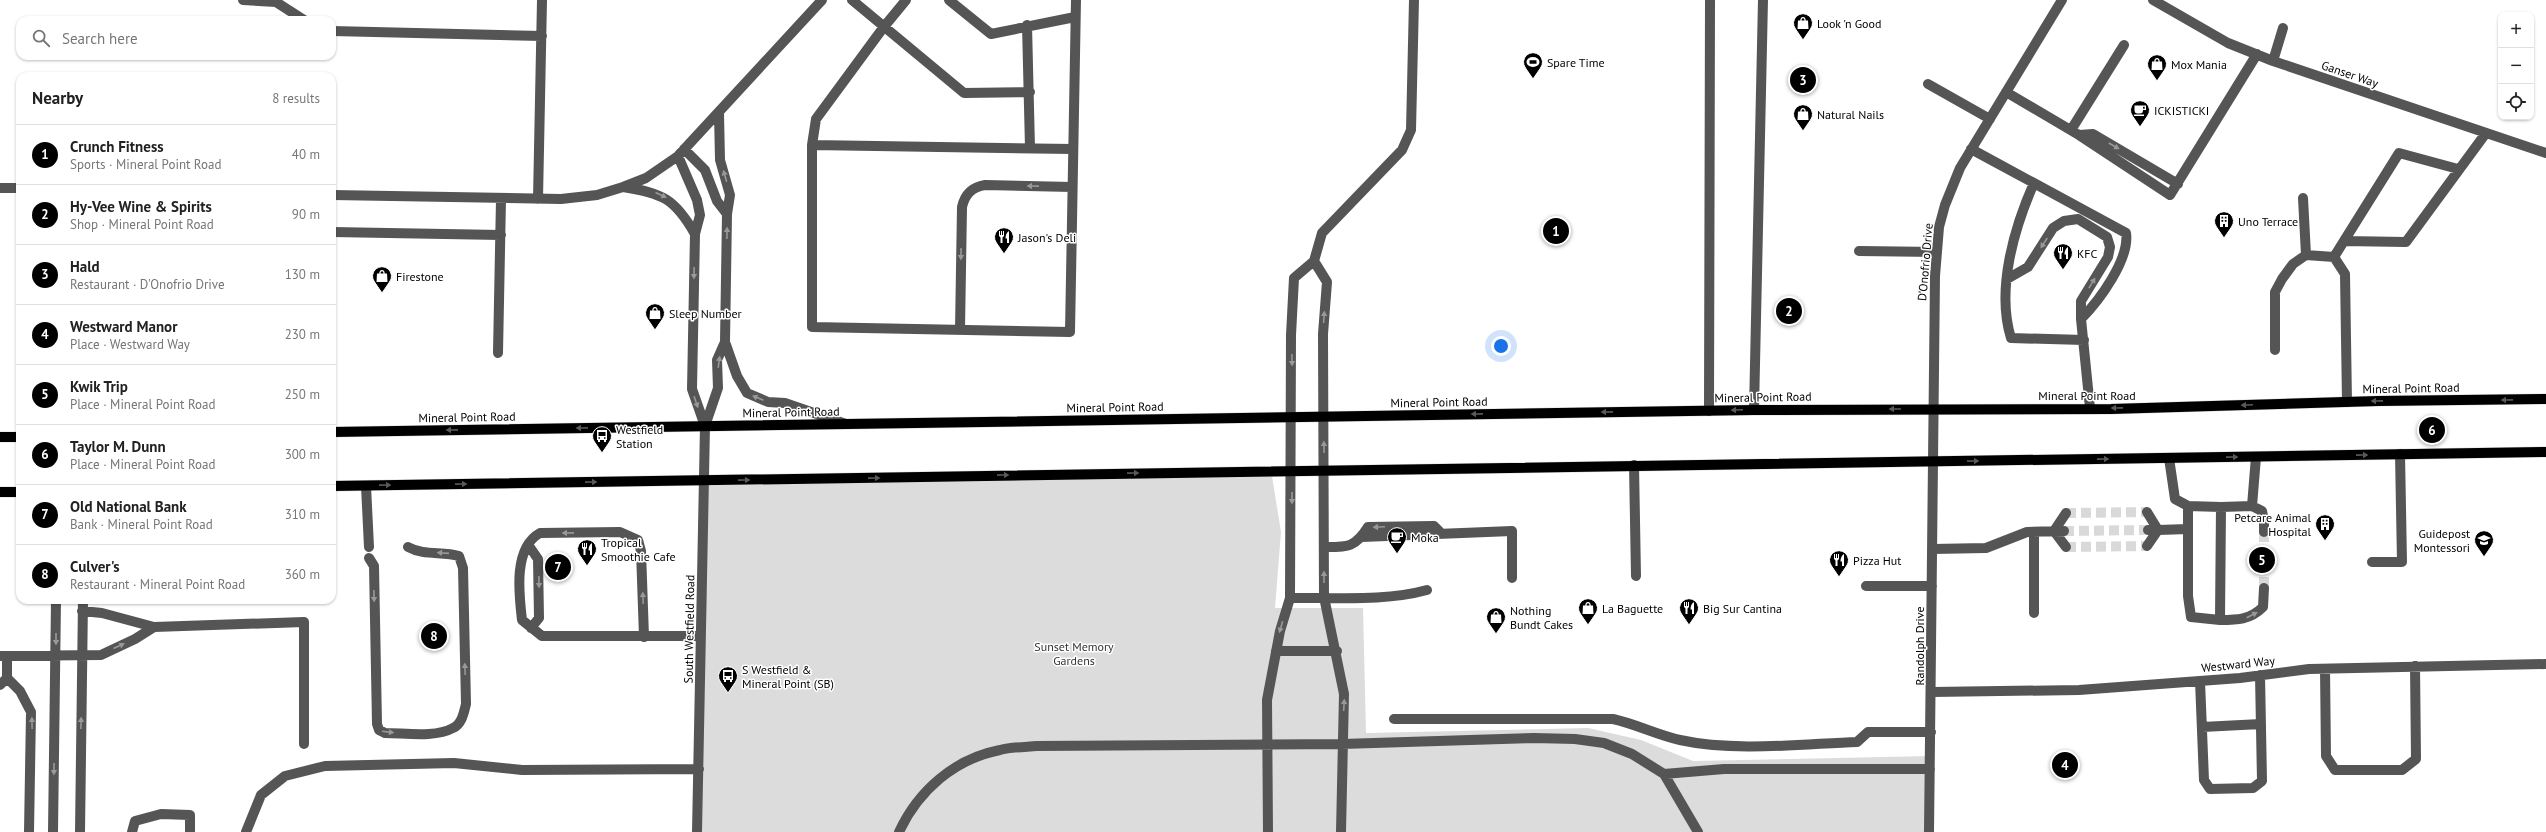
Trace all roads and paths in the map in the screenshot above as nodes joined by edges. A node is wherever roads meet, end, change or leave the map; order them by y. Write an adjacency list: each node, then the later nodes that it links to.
1 (243, 0): 13 (street)
2 (542, 0): 19 (street)
3 (822, 0): 26 (street)
4 (852, 0): 16 (street)
5 (906, 0): 16 (street)
6 (949, 0): 15 (street)
7 (1076, 0): 14 (street)
8 (1414, 0): 55 (street)
9 (1710, 0): 68 (street)
10 (1762, 0): 67 (street)
11 (2062, 0): 25 (street, D'Onofrio Drive)
12 (2153, 0): 21 (street, Ganser Way)
13 (298, 16)
14 (1075, 17): 15 (street); 32 (street)
15 (1027, 25): 24 (street)
16 (883, 28): 24 (street); 30 (street)
17 (2283, 28): 22 (street)
18 (336, 31): 19 (street)
19 (542, 36): 45 (street)
20 (2124, 45): 28 (street)
21 (2257, 54): 22 (street, Ganser Way); 28 (street)
22 (2273, 61): 29 (street, Ganser Way)
23 (1928, 84): 27 (street)
24 (1030, 92): 31 (street)
25 (2006, 92): 27 (street, D'Onofrio Drive); 28 (street)
26 (719, 114): 34 (street); 46 (street, one-way to 26)
27 (1990, 119): 33 (street, D'Onofrio Drive)
28 (2075, 132)
29 (2486, 133): 35 (street, Ganser Way); 36 (street)
30 (812, 145): 31 (street); 58 (street)
31 (1030, 148): 32 (street)
32 (1073, 149): 39 (street)
33 (1971, 149): 37 (street); 52 (street, D'Onofrio Drive)
34 (681, 153): 38 (street); 46 (street); 48 (street)
35 (2546, 154)
36 (2458, 169): 50 (street); 50 (street)
37 (2034, 183): 56 (street); 57 (street)
38 (623, 187): 45 (street); 48 (street, one-way to 48)
39 (1072, 187): 58 (street, one-way to 58); 58 (street)
40 (0, 188): 41 (street)
41 (16, 188)
42 (336, 195): 44 (street)
43 (2303, 198): 53 (street)
44 (501, 199): 45 (street); 49 (street)
45 (538, 199)
46 (727, 214): 60 (street, one-way to 46)
47 (336, 232): 49 (street)
48 (695, 234): 72 (street, one-way to 72)
49 (500, 235): 62 (street)
50 (2344, 241): 54 (street)
51 (1859, 251): 52 (street)
52 (1937, 252): 65 (street, D'Onofrio Drive)
53 (2306, 255): 54 (street); 61 (street)
54 (2334, 257): 64 (street)
55 (1314, 261): 69 (street, one-way to 55); 70 (street, one-way to 70)
56 (2007, 279): 57 (street, one-way to 56); 59 (street)
57 (2081, 320): 59 (street)
58 (960, 330)
59 (2084, 340): 66 (street)
60 (725, 342): 71 (street, one-way to 60); 72 (street, one-way to 60)
61 (2275, 350)
62 (498, 353)
63 (2546, 399): 64 (main road, Mineral Point Road, one-way to 64)
64 (2347, 402): 66 (main road, Mineral Point Road, one-way to 66)
65 (1934, 408): 66 (main road, Mineral Point Road); 67 (main road, Mineral Point Road, one-way to 67); 80 (street, D'Onofrio Drive)
66 (2090, 408)
67 (1754, 410): 68 (main road, Mineral Point Road, one-way to 68)
68 (1709, 411): 69 (main road, Mineral Point Road, one-way to 69)
69 (1324, 416): 70 (main road, Mineral Point Road); 83 (street, one-way to 69)
70 (1292, 417): 71 (main road, Mineral Point Road); 82 (street)
71 (849, 425): 72 (main road, Mineral Point Road)
72 (704, 426): 73 (main road, Mineral Point Road, one-way to 73); 84 (street, South Westfield Road)
73 (336, 432)
74 (0, 437): 75 (main road)
75 (16, 437)
76 (2546, 452): 77 (main road)
77 (2400, 454): 78 (main road, one-way to 77); 107 (street)
78 (2256, 457): 79 (main road, one-way to 78); 90 (street)
79 (2169, 458): 80 (main road, one-way to 79); 89 (street)
80 (1934, 461): 81 (main road); 105 (street, Randolph Drive)
81 (1634, 465): 83 (main road); 108 (street)
82 (1292, 470): 83 (main road); 84 (main road, one-way to 82); 115 (street, one-way to 115)
83 (1325, 470): 103 (street)
84 (704, 480): 86 (main road, one-way to 84); 123 (street, South Westfield Road)
85 (336, 486): 86 (main road)
86 (366, 486): 101 (street)
87 (0, 492): 88 (main road)
88 (16, 492)
89 (2188, 506): 91 (street); 94 (street)
90 (2252, 506): 91 (street); 98 (street)
91 (2220, 507): 120 (street)
92 (2147, 512): 95 (street)
93 (2066, 513): 96 (street)
94 (2188, 529): 95 (street); 120 (street)
95 (2153, 530): 100 (street)
96 (2059, 531): 97 (street); 104 (street)
97 (2034, 532): 105 (street); 119 (street)
98 (2264, 532)
99 (529, 546): 122 (street, one-way to 122); 122 (street); 124 (street, one-way to 99)
100 (2147, 546)
101 (369, 547)
102 (408, 547): 106 (street, one-way to 102)
103 (1324, 547): 109 (street, one-way to 103); 114 (street, one-way to 103)
104 (2066, 547)
105 (1933, 549): 111 (street, Randolph Drive)
106 (369, 558)
107 (2372, 562)
108 (1636, 576)
109 (1512, 578)
110 (1866, 586): 111 (street)
111 (1932, 586): 136 (street, Randolph Drive)
112 (2264, 588): 120 (street, one-way to 112)
113 (1427, 590): 114 (street)
114 (1324, 597): 115 (street); 126 (street)
115 (1290, 598): 125 (street, one-way to 125)
116 (56, 604): 127 (street, one-way to 127)
117 (82, 604): 118 (street)
118 (82, 612): 121 (street); 128 (street)
119 (2034, 613)
120 (2220, 620)
121 (154, 627): 128 (street, one-way to 121); 142 (street)
122 (531, 628): 124 (street)
123 (702, 636): 124 (street); 144 (street, South Westfield Road)
124 (644, 637)
125 (1276, 651): 126 (street); 141 (street)
126 (1337, 651): 143 (street, one-way to 126)
127 (56, 655): 128 (street); 129 (street); 148 (street, one-way to 148)
128 (82, 655): 149 (street, one-way to 128)
129 (4, 656): 135 (street)
130 (2546, 664): 131 (street, Westward Way)
131 (2415, 666): 132 (street, Westward Way); 132 (street)
132 (2324, 669): 133 (street, Westward Way)
133 (2260, 675): 134 (street, Westward Way); 138 (street)
134 (2200, 681): 136 (street, Westward Way); 139 (street)
135 (4, 682): 147 (street, one-way to 135)
136 (1932, 692): 140 (street, Randolph Drive)
137 (1394, 719): 140 (street)
138 (2261, 724): 139 (street); 139 (street)
139 (2202, 727)
140 (1931, 732): 145 (street, Randolph Drive)
141 (1267, 743): 143 (street); 154 (street); 155 (street)
142 (304, 744)
143 (1342, 744): 146 (street); 156 (street)
144 (699, 769): 152 (street); 153 (street, South Westfield Road)
145 (1930, 769): 146 (street); 158 (street, Randolph Drive)
146 (1664, 774): 157 (street)
147 (29, 832)
148 (53, 832)
149 (80, 832)
150 (132, 832): 151 (street)
151 (190, 832)
152 (246, 832)
153 (698, 832)
154 (899, 832)
155 (1268, 832)
156 (1341, 832)
157 (1698, 832)
158 (1929, 832)

